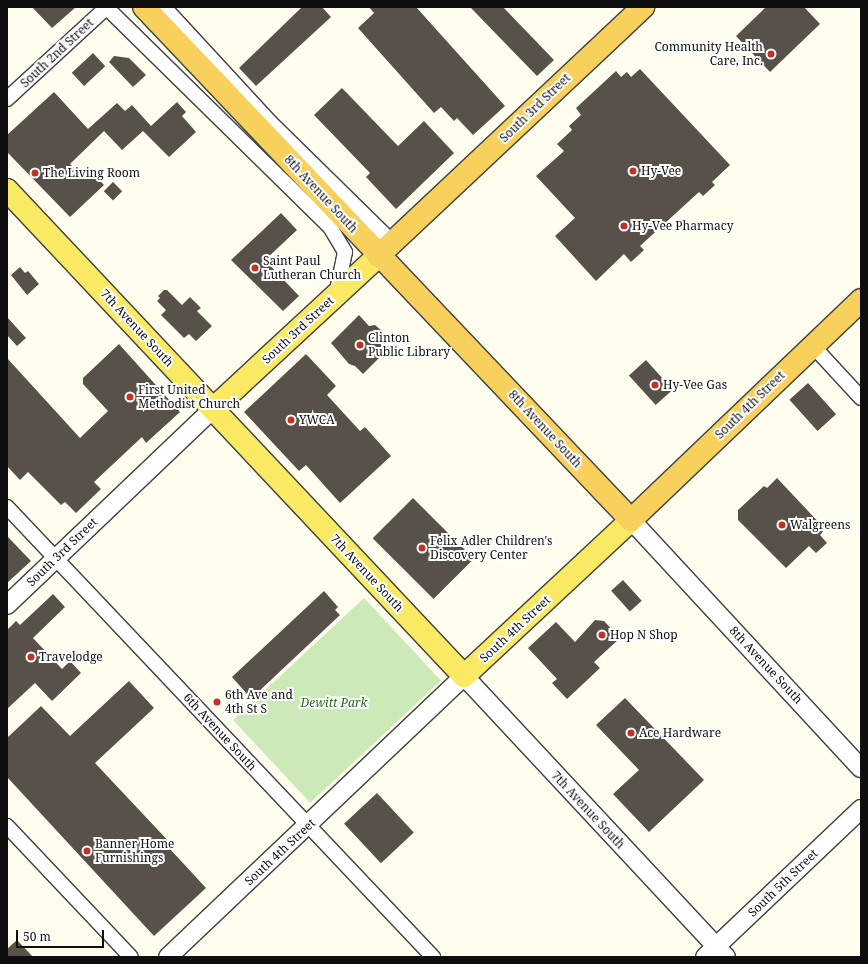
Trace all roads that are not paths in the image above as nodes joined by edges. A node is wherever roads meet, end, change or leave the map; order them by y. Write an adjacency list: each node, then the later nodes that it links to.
1 (106, 7): 5 (street, South 2nd Street); 8 (street, 8th Avenue South)
2 (144, 7): 7 (highway, 8th Avenue South)
3 (164, 7): 7 (street, 8th Avenue South)
4 (643, 7): 7 (highway, South 3rd Street)
5 (7, 99)
6 (7, 190): 12 (main road, 7th Avenue South)
7 (385, 249): 8 (main road, South 3rd Street); 14 (highway, 8th Avenue South)
8 (336, 295): 12 (main road, South 3rd Street)
9 (861, 300): 10 (highway, South 4th Street)
10 (812, 346): 11 (street); 14 (highway, South 4th Street)
11 (861, 398)
12 (214, 408): 15 (street, South 3rd Street); 17 (main road, 7th Avenue South)
13 (7, 507): 15 (street, 6th Avenue South)
14 (631, 520): 17 (main road, South 4th Street); 18 (street, 8th Avenue South)
15 (56, 558): 16 (street, South 3rd Street); 20 (street, 6th Avenue South)
16 (7, 605)
17 (464, 676): 20 (street, South 4th Street); 22 (street, 7th Avenue South)
18 (861, 768)
19 (861, 809): 22 (street, South 5th Street)
20 (308, 825): 24 (street, South 4th Street); 25 (street, 6th Avenue South)
21 (7, 826): 23 (street)
22 (716, 953)
23 (131, 957)
24 (168, 957)
25 (433, 957)

